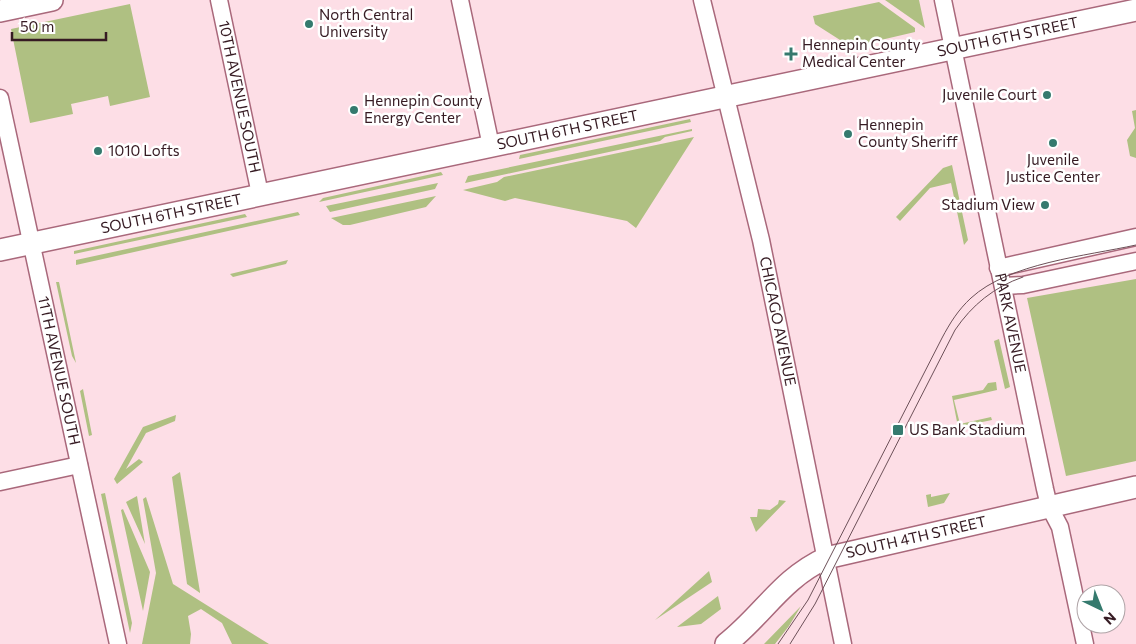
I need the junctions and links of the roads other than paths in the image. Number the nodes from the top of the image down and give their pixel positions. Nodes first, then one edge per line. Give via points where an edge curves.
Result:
1 (52, 0) edge
2 (219, 0) edge
3 (460, 0) edge
4 (702, 0) edge
5 (943, 0) edge
6 (1136, 10) edge
7 (0, 11) edge
8 (953, 48) junction
9 (724, 97) junction
10 (0, 98) edge
11 (491, 146) junction
12 (260, 194) junction
13 (1136, 237) edge
14 (33, 243) junction
15 (0, 250) edge
16 (1136, 261) edge
17 (998, 268) junction
18 (1003, 286) junction
19 (79, 465) junction
20 (0, 482) edge
21 (1136, 487) edge
22 (1049, 506) junction
23 (826, 558) junction
24 (118, 644) edge
25 (726, 644) edge
26 (844, 644) edge
27 (1085, 644) edge

1 - 7 main road
2 - 12 street, 10TH AVENUE SOUTH
3 - 11 street
4 - 9 street, CHICAGO AVENUE
5 - 8 street, PARK AVENUE
6 - 8 main road, SOUTH 6TH STREET
8 - 9 main road, SOUTH 6TH STREET
8 - 17 street, PARK AVENUE
9 - 11 main road, SOUTH 6TH STREET
9 - 23 street, CHICAGO AVENUE via 761,240
10 - 14 street, 11TH AVENUE SOUTH
11 - 12 main road, SOUTH 6TH STREET
12 - 14 main road, SOUTH 6TH STREET
13 - 17 street
14 - 15 main road, SOUTH 6TH STREET
14 - 19 street, 11TH AVENUE SOUTH
16 - 18 street via 1023,285
17 - 18 street, PARK AVENUE
18 - 22 street, PARK AVENUE
19 - 20 street
19 - 24 street, 11TH AVENUE SOUTH
21 - 22 main road, SOUTH 4TH STREET
22 - 23 main road, SOUTH 4TH STREET
22 - 27 street, PARK AVENUE via 1060,527
23 - 25 main road, SOUTH 4TH STREET via 796,575
23 - 26 street, CHICAGO AVENUE

